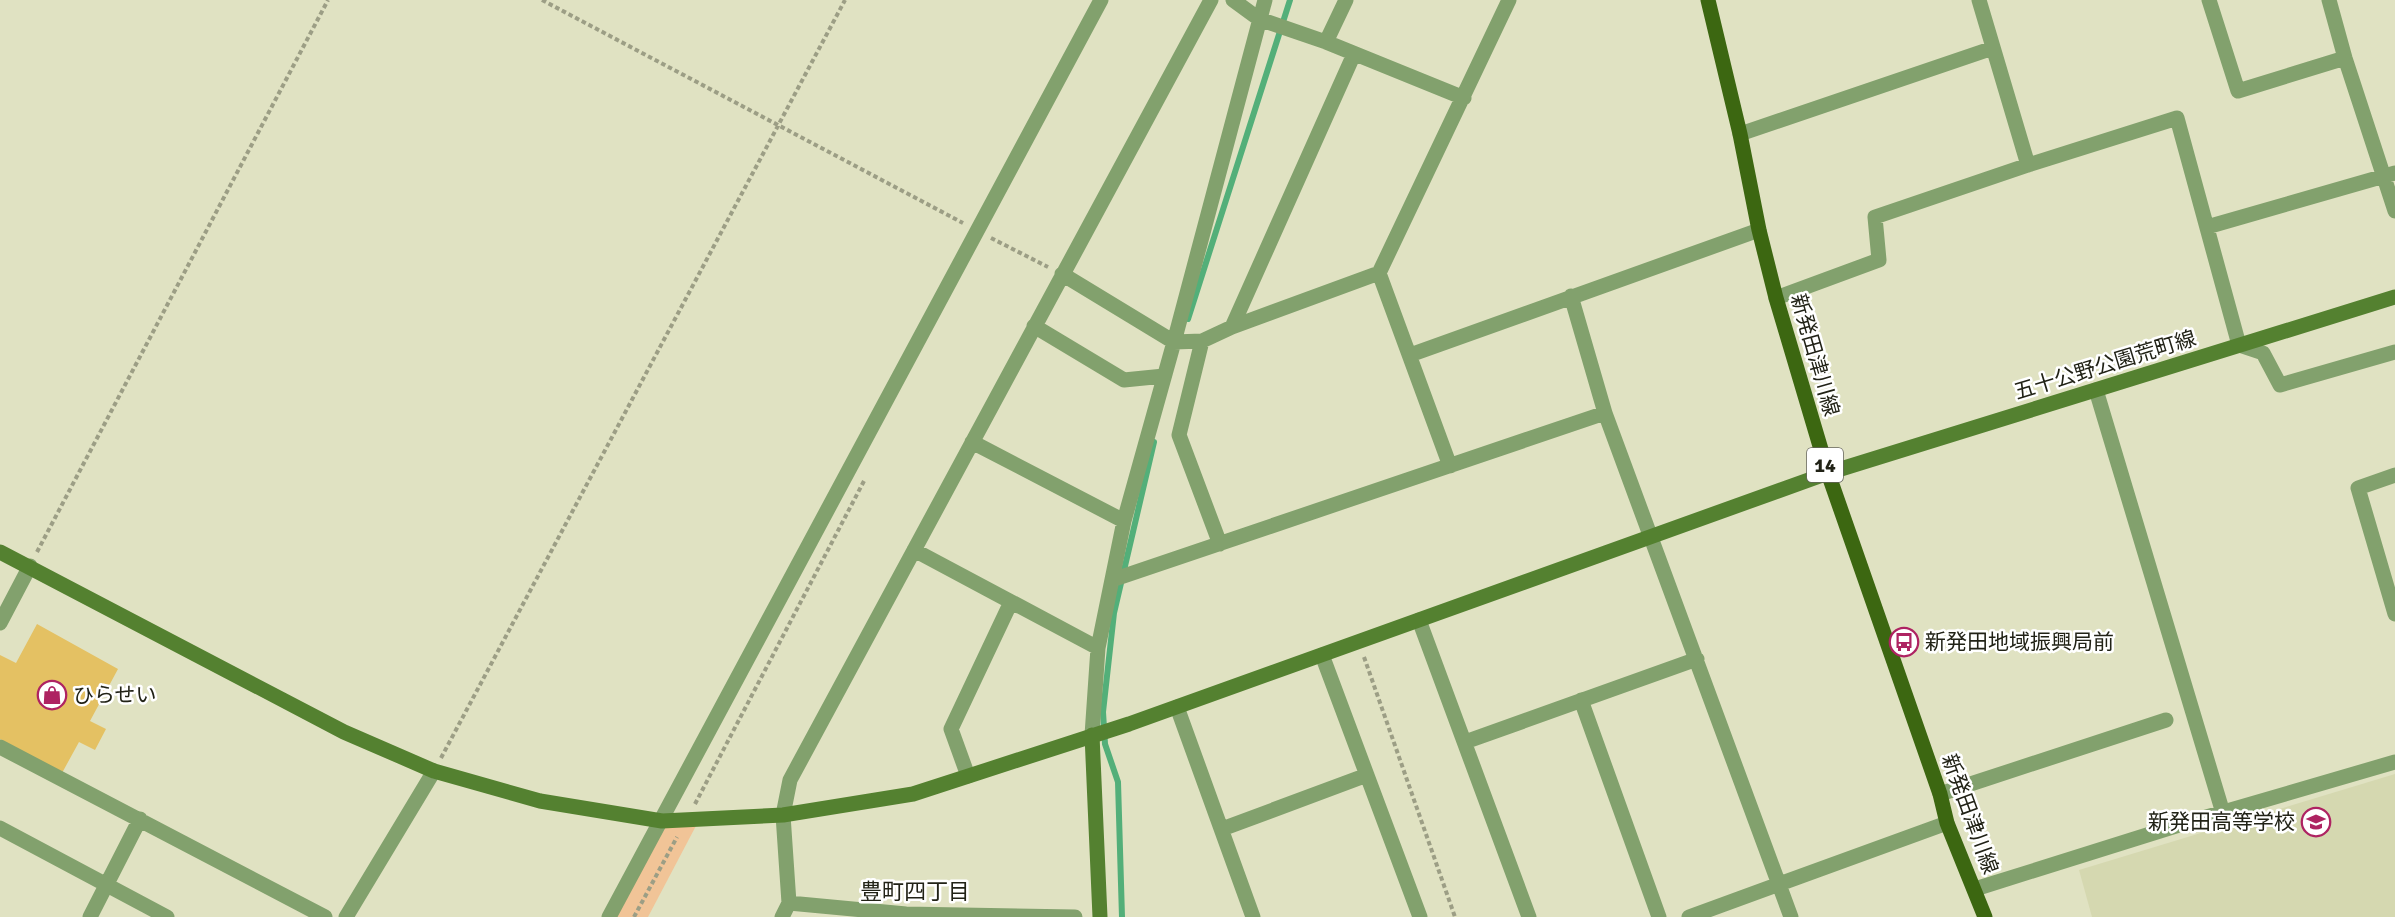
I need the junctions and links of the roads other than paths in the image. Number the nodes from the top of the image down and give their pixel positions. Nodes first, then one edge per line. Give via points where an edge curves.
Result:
1 (1101, 0) edge
2 (1211, 0) edge
3 (1233, 0) edge
4 (1265, 0) edge
5 (1346, 0) edge
6 (1509, 0) edge
7 (1708, 0) edge
8 (1979, 0) edge
9 (2209, 0) edge
10 (2329, 0) edge
11 (1259, 19) junction
12 (1326, 42) junction
13 (1993, 48) junction
14 (1354, 54) junction
15 (2345, 58) junction
16 (1464, 98) junction
17 (1740, 134) junction
18 (2028, 165) junction
19 (2389, 174) edge
20 (2395, 211) edge
21 (2207, 227) junction
22 (1758, 230) junction
23 (1379, 273) junction
24 (1062, 274) junction
25 (1571, 296) junction
26 (2395, 297) edge
27 (1776, 298) junction
28 (1034, 326) junction
29 (1232, 327) junction
30 (1203, 340) junction
31 (1174, 342) junction
32 (2240, 345) junction
33 (2395, 352) edge
34 (1410, 355) junction
35 (1164, 376) junction
36 (2096, 390) junction
37 (1605, 413) junction
38 (972, 442) junction
39 (1450, 466) junction
40 (1828, 473) junction
41 (2395, 476) edge
42 (1124, 521) junction
43 (1652, 536) junction
44 (1220, 544) junction
45 (914, 550) junction
46 (0, 552) edge
47 (30, 566) junction
48 (1112, 580) junction
49 (1011, 602) junction
50 (2395, 614) edge
51 (1419, 620) junction
52 (0, 623) edge
53 (1098, 648) junction
54 (1322, 655) junction
55 (1696, 659) junction
56 (1581, 700) junction
57 (1177, 707) junction
58 (2166, 720) dead end
59 (1092, 735) junction
60 (1465, 742) junction
61 (0, 747) edge
62 (2395, 762) edge
63 (434, 771) junction
64 (1367, 775) junction
65 (968, 776) junction
66 (1940, 794) junction
67 (2223, 813) junction
68 (783, 815) junction
69 (140, 819) junction
70 (662, 821) junction
71 (1947, 823) junction
72 (0, 828) edge
73 (1221, 830) junction
74 (1780, 884) junction
75 (107, 885) junction
76 (1975, 889) junction
77 (786, 910) edge
78 (905, 915) edge
79 (1030, 916) edge
80 (90, 917) edge
81 (167, 917) edge
82 (325, 917) edge
83 (346, 917) edge
84 (609, 917) edge
85 (1075, 917) edge
86 (1100, 917) edge
87 (1253, 917) edge
88 (1420, 917) edge
89 (1529, 917) edge
90 (1659, 917) edge
91 (1689, 917) edge
92 (1791, 917) edge
93 (1986, 917) edge

1 - 70 street
2 - 24 street
3 - 11 street
4 - 11 street
5 - 12 street
6 - 16 street
7 - 17 main road, 新発田津川線 / 14
8 - 13 street
9 - 15 street via 2238,91
10 - 15 street
11 - 12 street
11 - 31 street
12 - 14 street
13 - 17 street
13 - 18 street
14 - 16 street
14 - 29 street
15 - 19 street
16 - 23 street
17 - 22 main road, 新発田津川線 / 14
18 - 21 street via 2177,118
18 - 27 street via 1875,217 1879,260
19 - 20 street
19 - 21 street
21 - 32 street
22 - 25 street
22 - 27 main road, 新発田津川線 / 14
23 - 29 street
23 - 34 street
24 - 28 street
24 - 31 street
25 - 34 street
25 - 37 street
26 - 32 street, 五十公野公園荒町線
27 - 40 main road, 新発田津川線 / 14
28 - 35 street via 1124,380
28 - 38 street
29 - 30 street
30 - 31 street
30 - 44 street via 1179,435
31 - 35 street
32 - 33 street via 2263,353 2280,385
32 - 36 street, 五十公野公園荒町線
34 - 39 street
35 - 42 street
36 - 40 street, 五十公野公園荒町線
36 - 67 street
37 - 39 street
37 - 43 street
38 - 42 street
38 - 45 street
39 - 44 street
40 - 43 street, 五十公野公園荒町線
40 - 66 main road, 新発田津川線 / 14
41 - 50 street via 2358,488
42 - 48 street
43 - 51 street, 五十公野公園荒町線
43 - 55 street
44 - 48 street
45 - 49 street
45 - 68 street via 790,780
46 - 47 street, 五十公野公園荒町線
47 - 52 street
47 - 63 street, 五十公野公園荒町線 via 344,732
48 - 53 street
49 - 53 street
49 - 65 street via 951,729
51 - 54 street, 五十公野公園荒町線
51 - 60 street
53 - 59 street
54 - 57 street, 五十公野公園荒町線
54 - 64 street
55 - 56 street
55 - 74 street
56 - 60 street
56 - 90 street
57 - 59 street, 五十公野公園荒町線
57 - 73 street
58 - 66 street
59 - 65 street, 五十公野公園荒町線
59 - 86 street
60 - 89 street
61 - 69 street
62 - 67 street
63 - 70 street, 五十公野公園荒町線 via 540,801
63 - 83 street
64 - 73 street
64 - 88 street
65 - 68 street, 五十公野公園荒町線 via 913,794
66 - 71 main road, 新発田津川線 / 14
67 - 76 street
68 - 70 street, 五十公野公園荒町線
68 - 77 street
69 - 75 street
69 - 82 street
70 - 84 street
71 - 74 street
71 - 76 main road, 新発田津川線 / 14
72 - 75 street
73 - 87 street
74 - 91 street
74 - 92 street
75 - 80 street
75 - 81 street
76 - 93 main road, 新発田津川線 / 14
77 - 78 street
78 - 79 street
79 - 85 street

